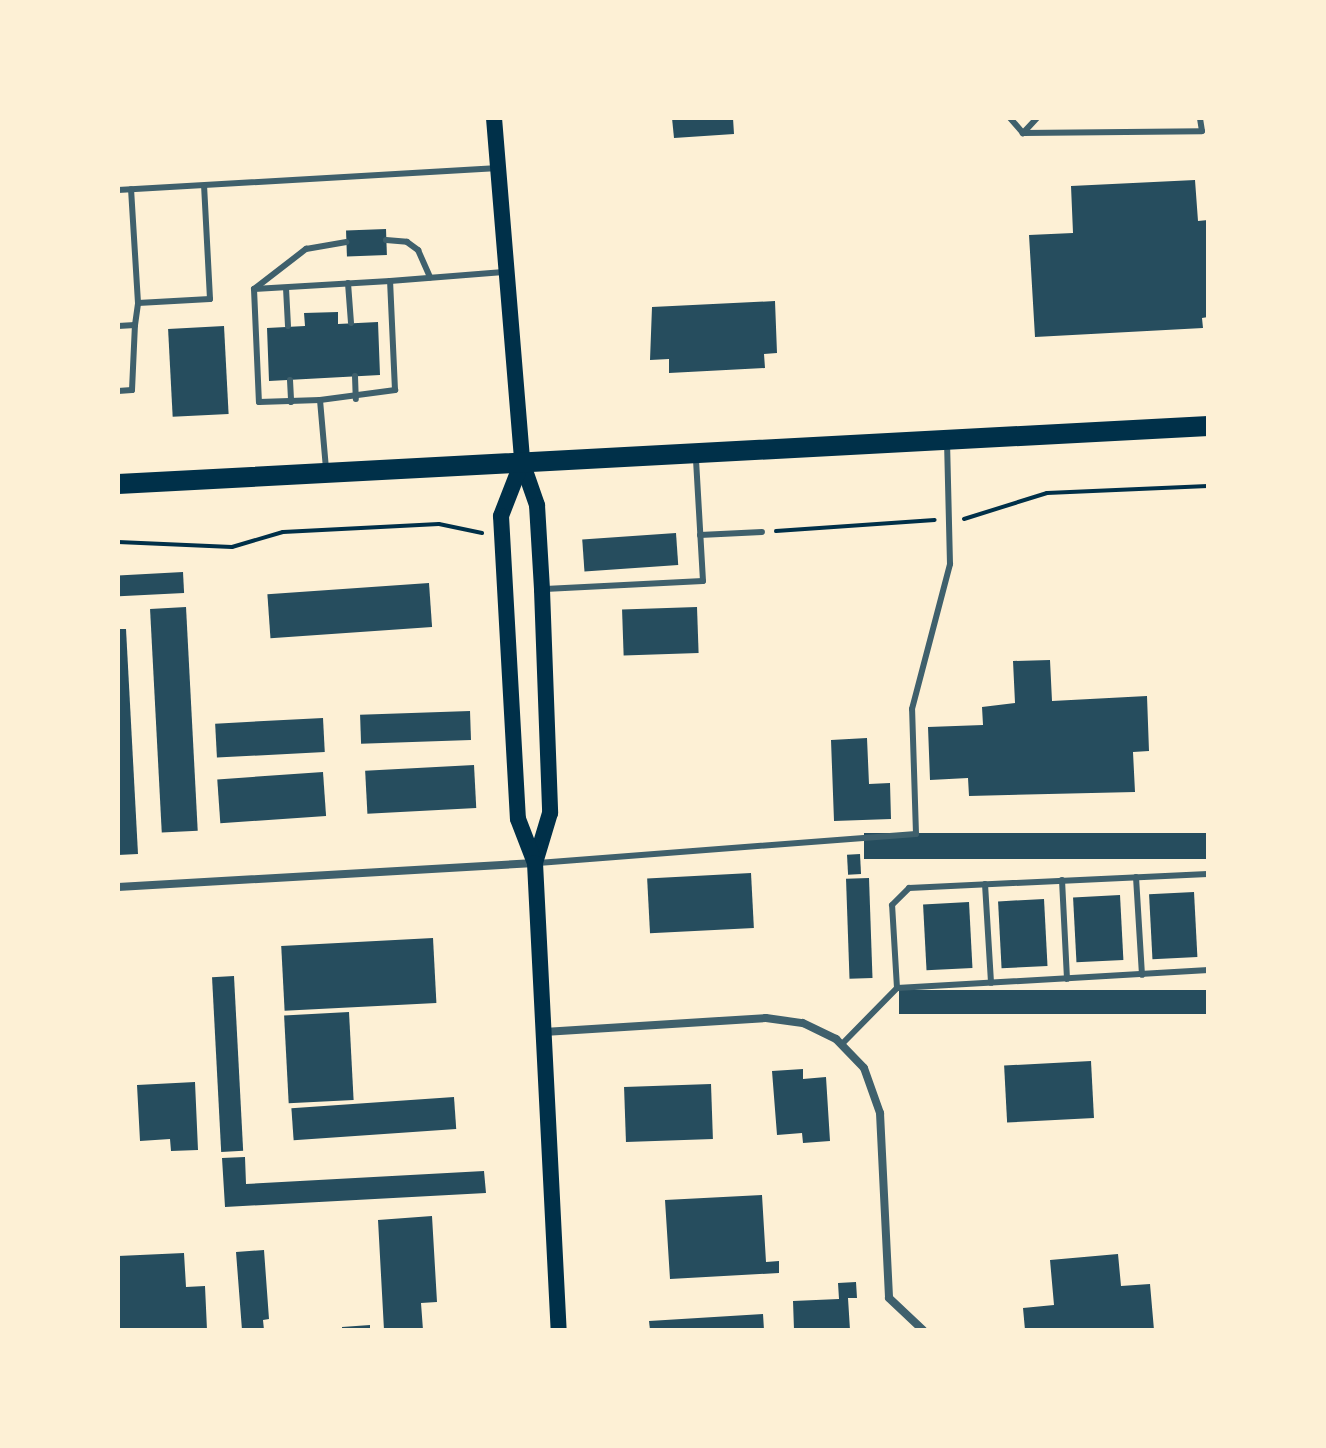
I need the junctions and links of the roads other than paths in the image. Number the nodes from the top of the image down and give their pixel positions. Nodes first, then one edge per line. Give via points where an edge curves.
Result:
1 (494, 118) edge
2 (1010, 118) edge
3 (1037, 118) edge
4 (1200, 118) edge
5 (1023, 133) junction
6 (498, 168) junction
7 (204, 186) junction
8 (131, 189) junction
9 (118, 190) edge
10 (386, 240) dead end
11 (346, 242) dead end
12 (508, 272) junction
13 (430, 277) junction
14 (390, 281) junction
15 (348, 283) junction
16 (286, 288) junction
17 (254, 289) junction
18 (138, 303) junction
19 (351, 323) dead end
20 (135, 325) junction
21 (118, 326) edge
22 (288, 326) dead end
23 (355, 376) dead end
24 (290, 380) dead end
25 (118, 391) edge
26 (356, 399) junction
27 (320, 400) junction
28 (291, 402) junction
29 (1208, 426) edge
30 (947, 439) junction
31 (696, 452) junction
32 (522, 462) junction
33 (326, 473) junction
34 (118, 484) edge
35 (762, 532) road end
36 (700, 535) junction
37 (542, 590) junction
38 (535, 863) junction
39 (1208, 874) edge
40 (1136, 877) junction
41 (1062, 880) junction
42 (985, 884) junction
43 (118, 887) edge
44 (1208, 970) edge
45 (1142, 975) junction
46 (1067, 979) junction
47 (991, 983) junction
48 (897, 988) junction
49 (543, 1032) junction
50 (842, 1044) junction
51 (559, 1330) edge
52 (923, 1330) edge

1 - 6 main road
2 - 5 lane
3 - 5 lane
4 - 5 lane via 1202,131
6 - 7 lane
6 - 12 main road
7 - 8 lane
7 - 18 lane via 210,299
8 - 9 lane
8 - 18 lane
10 - 13 lane via 407,242 418,250
11 - 17 lane via 306,249
12 - 13 lane
12 - 32 main road
13 - 14 lane
14 - 15 lane
14 - 26 lane via 395,390
15 - 16 lane
15 - 19 lane
16 - 17 lane
16 - 22 lane
17 - 28 lane via 259,402
18 - 20 lane
20 - 21 lane
20 - 25 lane via 132,390
23 - 26 lane
24 - 28 lane
26 - 27 lane
27 - 28 lane
27 - 33 lane
29 - 30 main road
30 - 31 main road
30 - 38 lane via 953,519 950,564 912,709 916,834
31 - 32 main road
31 - 36 lane
32 - 33 main road
32 - 37 main road via 537,505
32 - 38 main road via 501,516 518,819
33 - 34 main road
35 - 36 lane
36 - 37 lane via 703,581
37 - 38 main road via 550,813
38 - 43 street
38 - 49 main road
39 - 40 lane
40 - 41 lane
40 - 45 lane
41 - 42 lane
41 - 46 lane
42 - 47 lane
42 - 48 lane via 909,888 892,905
44 - 45 lane
45 - 46 lane
46 - 47 lane
47 - 48 lane
48 - 50 lane
49 - 50 street via 775,1018 803,1023
49 - 51 main road
50 - 52 street via 864,1068 880,1113 889,1298

